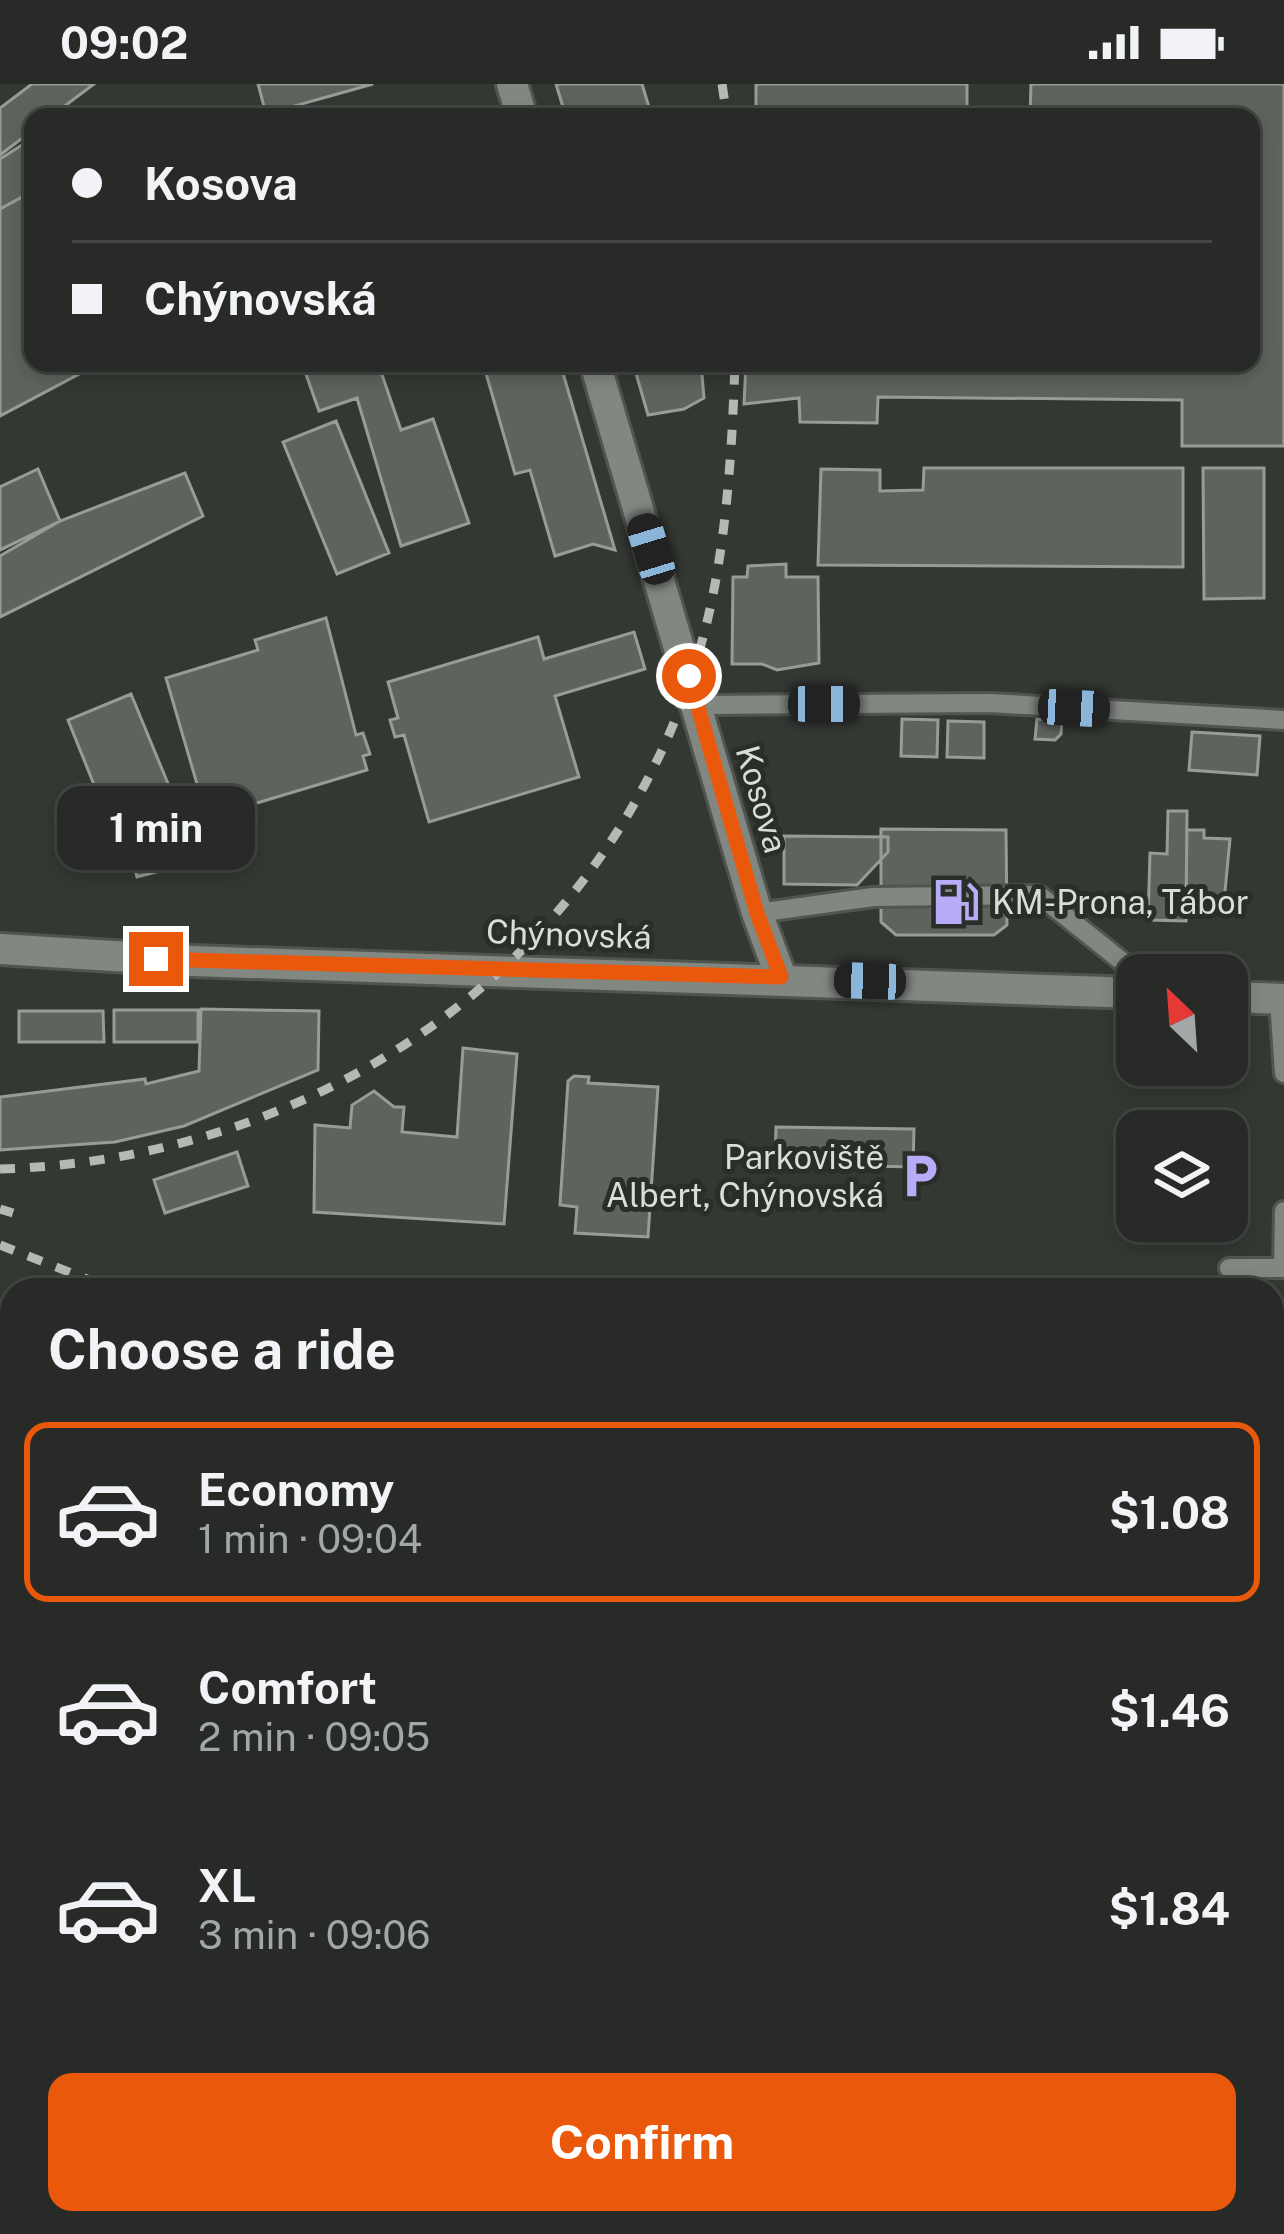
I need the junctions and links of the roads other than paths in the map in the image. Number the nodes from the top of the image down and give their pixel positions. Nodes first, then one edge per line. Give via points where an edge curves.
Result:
1 (598, 372) edge
2 (699, 705) junction
3 (1284, 720) edge
4 (757, 913) junction
5 (0, 949) edge
6 (1116, 956) edge
7 (781, 977) junction
8 (1116, 992) edge
9 (1248, 998) edge
10 (1281, 999) edge
11 (1284, 1072) edge
12 (1284, 1211) edge
13 (1229, 1268) dead end
14 (1283, 1268) edge

1 - 2 main road, Kosova
2 - 3 lane via 990,703
2 - 4 main road, Kosova
4 - 6 lane via 873,897 1040,895
4 - 7 main road, Kosova
5 - 7 main road, Chýnovská
7 - 8 main road, Chýnovská
9 - 10 main road
10 - 11 lane
12 - 14 lane
13 - 14 lane

